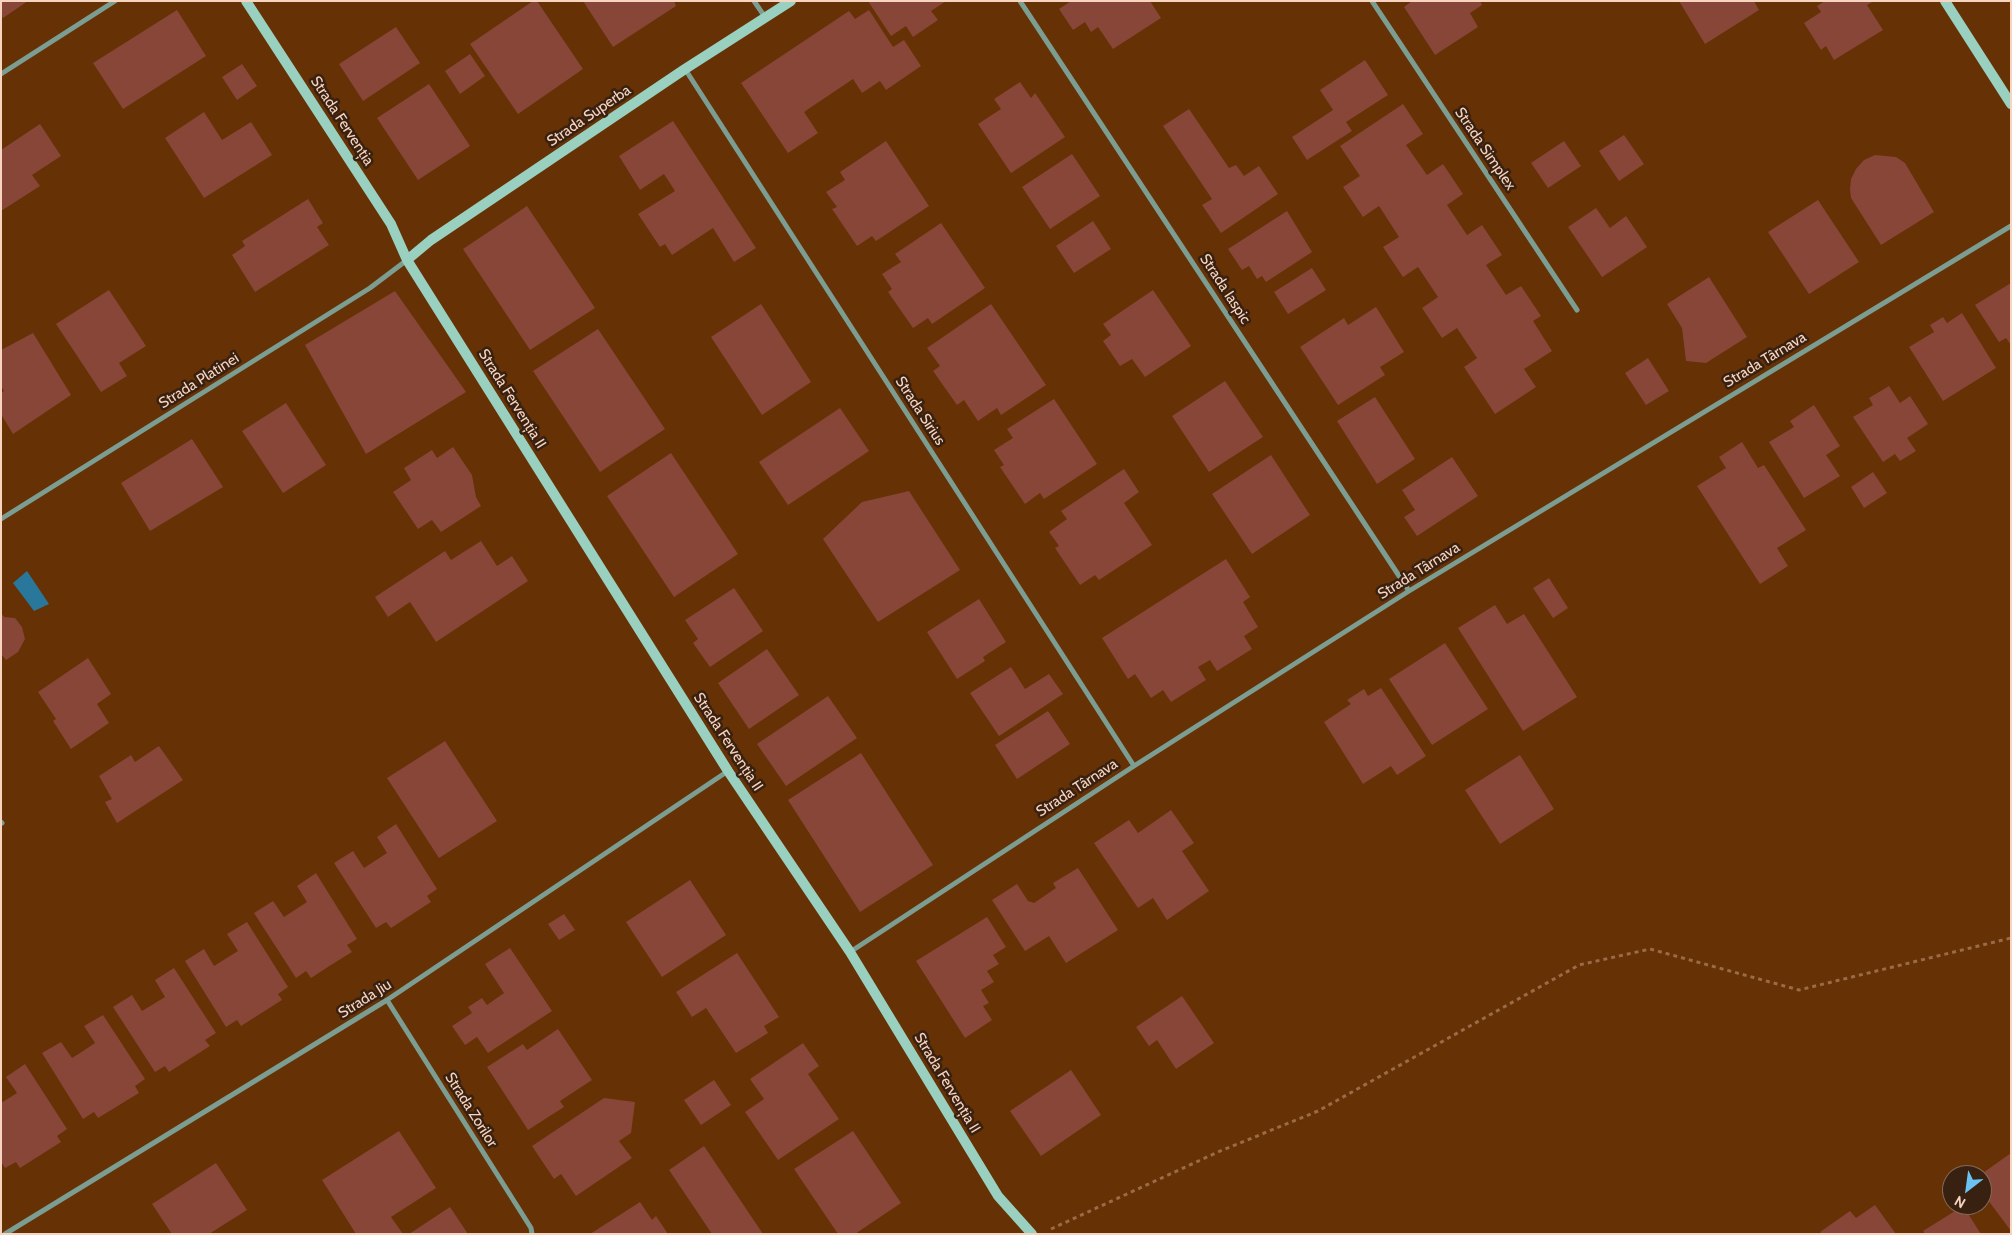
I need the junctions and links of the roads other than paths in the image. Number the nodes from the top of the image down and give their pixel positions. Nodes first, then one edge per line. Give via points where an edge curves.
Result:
1 (115, 1) edge
2 (246, 1) edge
3 (754, 1) edge
4 (791, 1) edge
5 (1020, 1) edge
6 (1372, 1) edge
7 (1944, 1) edge
8 (765, 18) junction
9 (685, 69) junction
10 (1, 74) edge
11 (2011, 104) edge
12 (2011, 226) edge
13 (407, 260) junction
14 (1577, 310) dead end
15 (1, 519) edge
16 (1409, 591) junction
17 (1134, 766) junction
18 (728, 771) junction
19 (850, 952) junction
20 (387, 1000) junction
21 (6, 1234) edge
22 (532, 1234) edge
23 (1032, 1234) edge

1 - 10 street
2 - 13 street, Strada Fervenția via 391,224
3 - 8 street
4 - 8 street, Strada Superba
5 - 16 street, Strada Iaspic
6 - 14 street, Strada Simplex
7 - 11 street
8 - 9 street, Strada Superba
9 - 13 street, Strada Superba via 431,240
9 - 17 street, Strada Sirius
12 - 16 street, Strada Târnava
13 - 15 street, Strada Platinei via 370,288
13 - 18 street, Strada Fervenția II
16 - 17 street, Strada Târnava
17 - 19 street, Strada Târnava
18 - 19 street, Strada Fervenția II
18 - 20 street, Strada Jiu
19 - 23 street, Strada Fervenția II via 998,1196
20 - 21 street, Strada Jiu
20 - 22 street, Strada Zorilor

